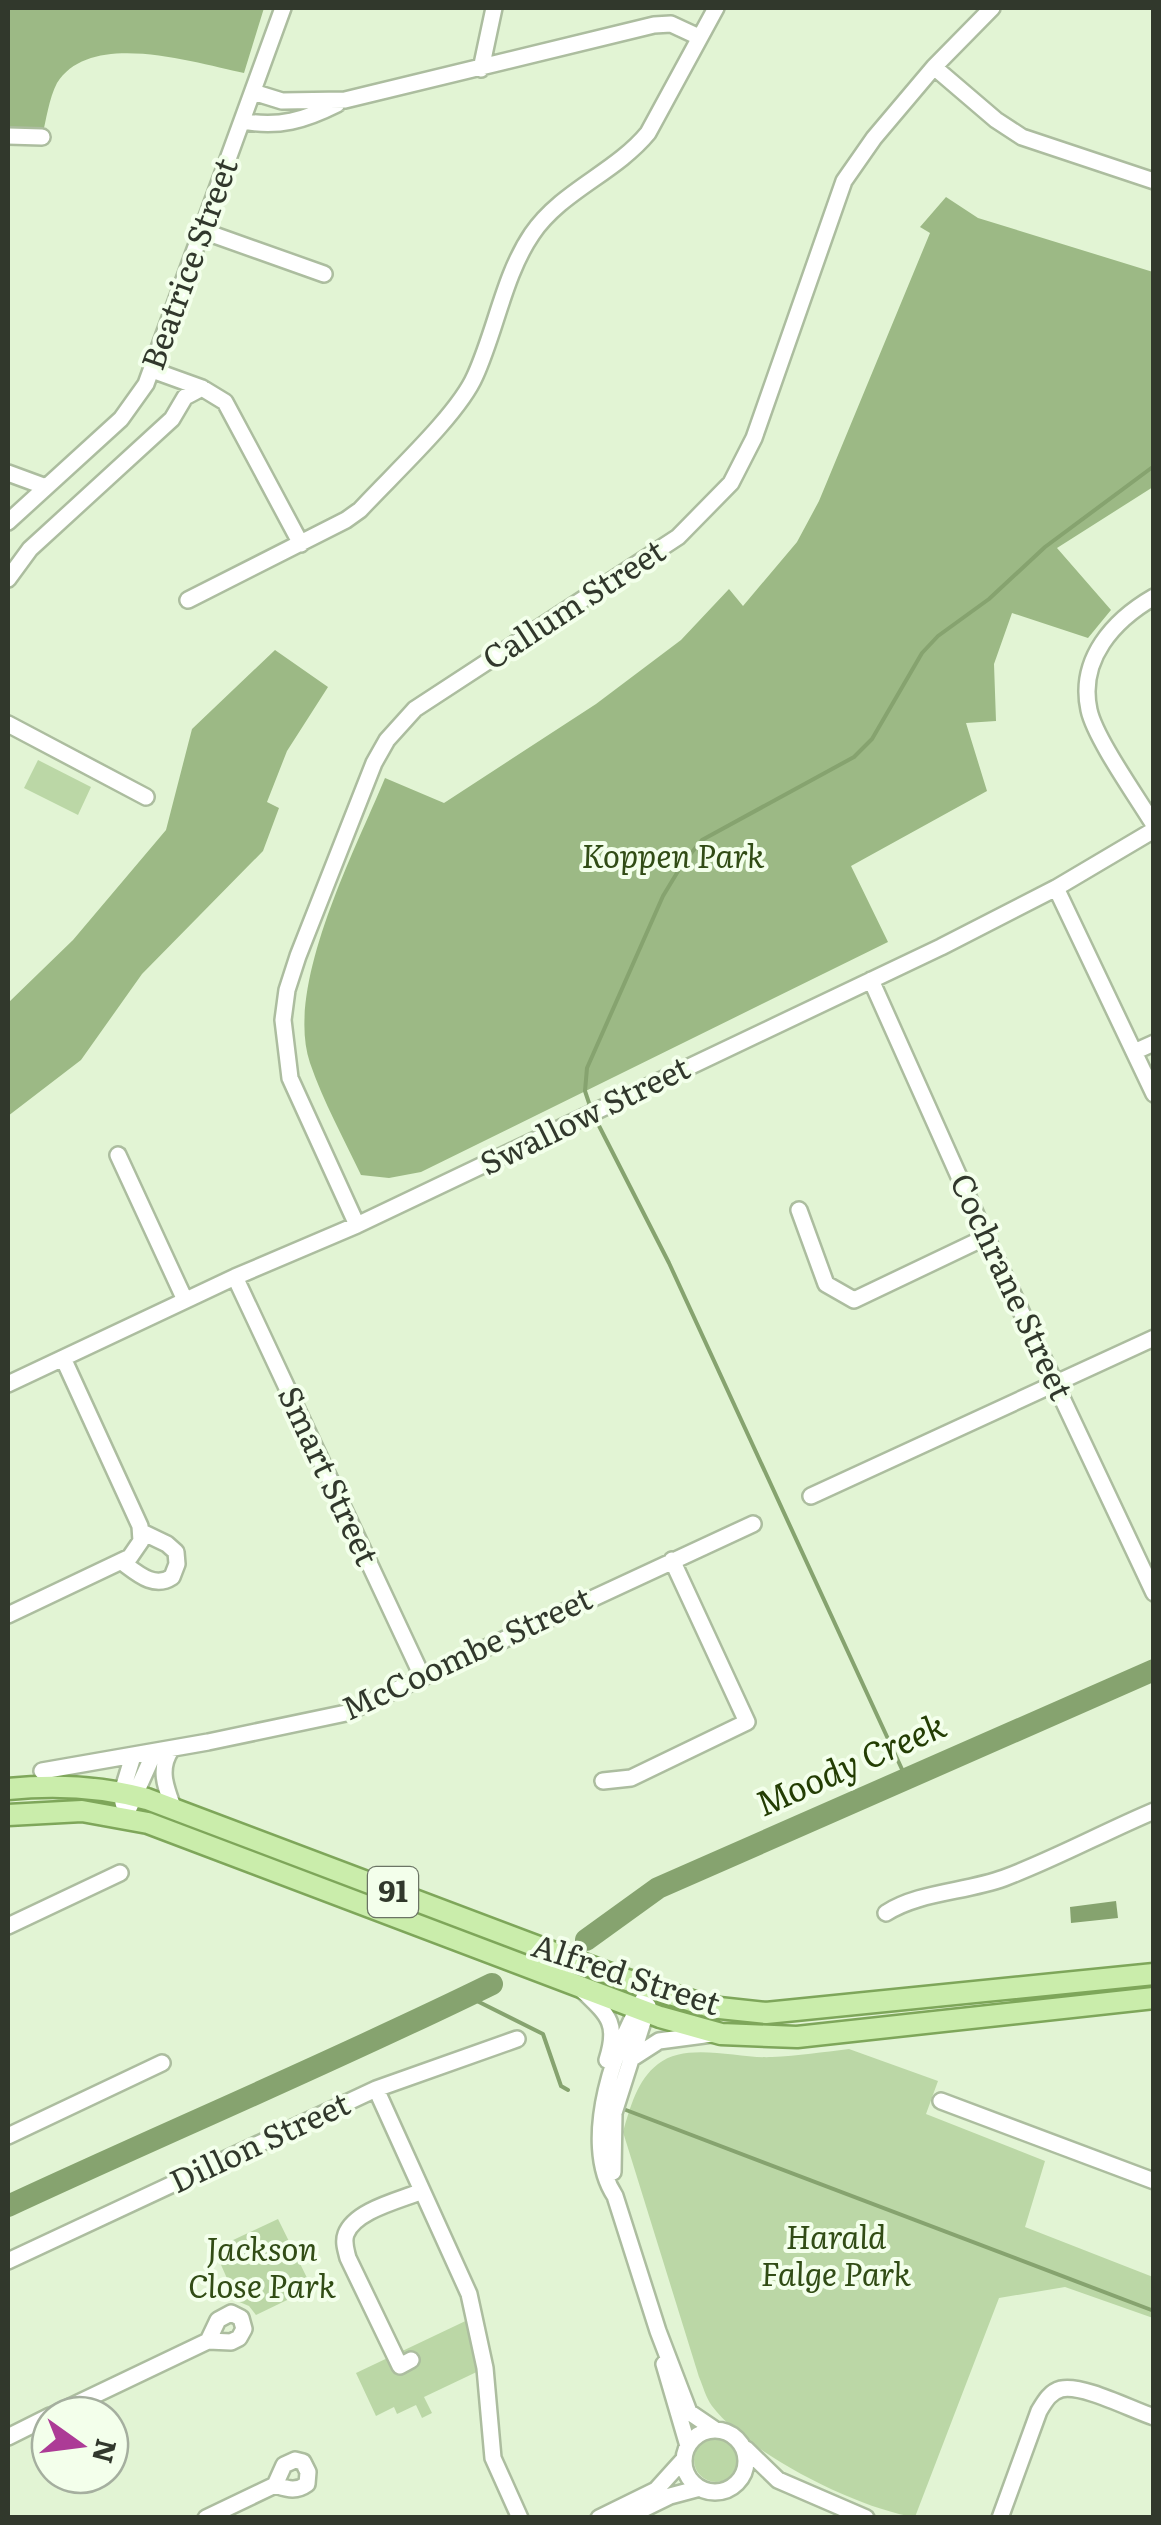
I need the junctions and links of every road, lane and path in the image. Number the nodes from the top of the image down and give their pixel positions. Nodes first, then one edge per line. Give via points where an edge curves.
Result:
1 (283, 8) edge
2 (494, 8) edge
3 (716, 8) edge
4 (992, 8) edge
5 (699, 36) junction
6 (934, 67) junction
7 (481, 69) junction
8 (253, 92) junction
9 (346, 100) junction
10 (242, 121) junction
11 (8, 136) edge
12 (42, 137) dead end
13 (1154, 182) edge
14 (202, 232) junction
15 (324, 274) dead end
16 (152, 370) junction
17 (202, 388) junction
18 (8, 474) edge
19 (46, 487) junction
20 (8, 522) edge
21 (301, 544) junction
22 (8, 579) edge
23 (1154, 597) edge
24 (188, 600) dead end
25 (8, 724) edge
26 (146, 796) dead end
27 (1154, 827) edge
28 (1056, 888) junction
29 (871, 980) junction
30 (1154, 1043) edge
31 (1134, 1052) junction
32 (1154, 1094) edge
33 (118, 1155) dead end
34 (799, 1210) dead end
35 (358, 1225) junction
36 (986, 1237) junction
37 (235, 1277) junction
38 (185, 1300) junction
39 (1154, 1338) edge
40 (63, 1358) junction
41 (8, 1364) edge
42 (1055, 1382) junction
43 (11, 1383) edge
44 (811, 1496) dead end
45 (752, 1524) dead end
46 (142, 1532) junction
47 (1154, 1546) edge
48 (1136, 1553) junction
49 (672, 1560) junction
50 (122, 1562) junction
51 (1154, 1594) edge
52 (8, 1615) edge
53 (422, 1676) junction
54 (162, 1751) junction
55 (134, 1756) junction
56 (42, 1771) dead end
57 (603, 1782) dead end
58 (8, 1788) edge
59 (129, 1794) junction
60 (173, 1807) junction
61 (1154, 1811) edge
62 (8, 1814) edge
63 (125, 1817) junction
64 (120, 1873) dead end
65 (886, 1913) dead end
66 (8, 1926) edge
67 (1154, 1974) edge
68 (574, 1983) junction
69 (650, 1989) junction
70 (1154, 1998) edge
71 (642, 2010) junction
72 (721, 2034) junction
73 (518, 2039) dead end
74 (630, 2059) junction
75 (162, 2064) dead end
76 (376, 2089) junction
77 (941, 2101) dead end
78 (8, 2136) edge
79 (602, 2156) junction
80 (1154, 2181) edge
81 (422, 2191) junction
82 (614, 2196) junction
83 (8, 2260) edge
84 (658, 2331) junction
85 (208, 2341) dead end
86 (400, 2366) dead end
87 (95, 2395) edge
88 (1154, 2418) edge
89 (714, 2429) junction
90 (743, 2446) junction
91 (686, 2452) junction
92 (778, 2480) junction
93 (739, 2481) junction
94 (276, 2485) dead end
95 (700, 2488) junction
96 (629, 2513) edge
97 (206, 2518) edge
98 (520, 2518) edge
99 (599, 2518) edge
100 (866, 2518) edge
101 (1000, 2518) edge

1 - 8 street, Beatrice Street
2 - 7 street
3 - 5 street
4 - 6 street, Callum Street
5 - 7 street via 654,25
5 - 21 street via 648,134 534,230 466,393 360,510
6 - 13 street via 1022,137
6 - 35 street, Callum Street via 844,182 754,438 730,483 678,538 415,709 374,763 298,956 283,1020 290,1078
7 - 9 street
8 - 9 street via 282,101
8 - 10 street, Beatrice Street
9 - 10 street via 278,126
10 - 14 street, Beatrice Street
11 - 12 street
14 - 15 street
14 - 16 street, Beatrice Street
16 - 17 street
16 - 19 street, Beatrice Street via 121,418
17 - 21 street via 233,415
17 - 22 street via 30,548
18 - 19 street
19 - 20 street, Beatrice Street
21 - 24 street
23 - 27 street via 1105,638 1088,695 1094,724
25 - 26 street
27 - 28 street, Swallow Street
28 - 29 street, Swallow Street
28 - 31 street
29 - 35 street, Swallow Street
29 - 36 street, Cochrane Street
30 - 31 street
31 - 32 street
33 - 38 street
34 - 36 street via 826,1284 854,1300
35 - 37 street, Swallow Street
36 - 42 street, Cochrane Street
37 - 38 street, Swallow Street
37 - 53 street, Smart Street
38 - 40 street, Swallow Street
39 - 42 street
40 - 43 street, Swallow Street
40 - 46 street
41 - 43 street
42 - 44 street
42 - 48 street, Cochrane Street
45 - 49 street, McCoombe Street
46 - 50 street via 137,1550
46 - 50 street via 176,1552 172,1577 153,1581
47 - 48 street
48 - 51 street, Cochrane Street
49 - 53 street, McCoombe Street
49 - 57 street via 747,1722 631,1778
50 - 52 street
53 - 54 street, McCoombe Street via 323,1720
54 - 55 street, McCoombe Street
54 - 59 street
54 - 60 street
55 - 56 street, McCoombe Street
55 - 59 street
58 - 59 main road, 91 via 70,1786
59 - 60 main road, Alfred Street / 91
59 - 63 street
60 - 69 main road, Alfred Street / 91
61 - 65 street via 1008,1877
62 - 63 main road, 91 via 50,1810
63 - 68 main road, Alfred Street / 91
64 - 66 street
67 - 69 main road, Alfred Street / 91 via 766,2013 710,2007
68 - 71 main road, Alfred Street / 91
68 - 79 street via 604,2012 613,2032 594,2110
69 - 71 street
70 - 72 main road, Alfred Street / 91 via 796,2038
71 - 72 main road, Alfred Street / 91
71 - 74 street
71 - 79 street via 604,2100
72 - 74 street via 658,2041
73 - 76 street, Dillon Street
74 - 82 street via 614,2113
75 - 78 street
76 - 81 street
76 - 83 street, Dillon Street
77 - 80 street
79 - 82 street
81 - 86 street via 360,2218 344,2242
81 - 98 street via 476,2316 493,2458
82 - 84 street
84 - 89 street via 689,2412
84 - 91 street
85 - 87 street
88 - 101 street via 1073,2389 1048,2397
89 - 90 street
89 - 91 street via 698,2434
90 - 92 street
90 - 93 street via 746,2464
91 - 95 street via 688,2476
91 - 96 street via 666,2483
92 - 93 street
92 - 100 street
93 - 95 street via 725,2491
94 - 97 street
95 - 96 street
96 - 99 street

